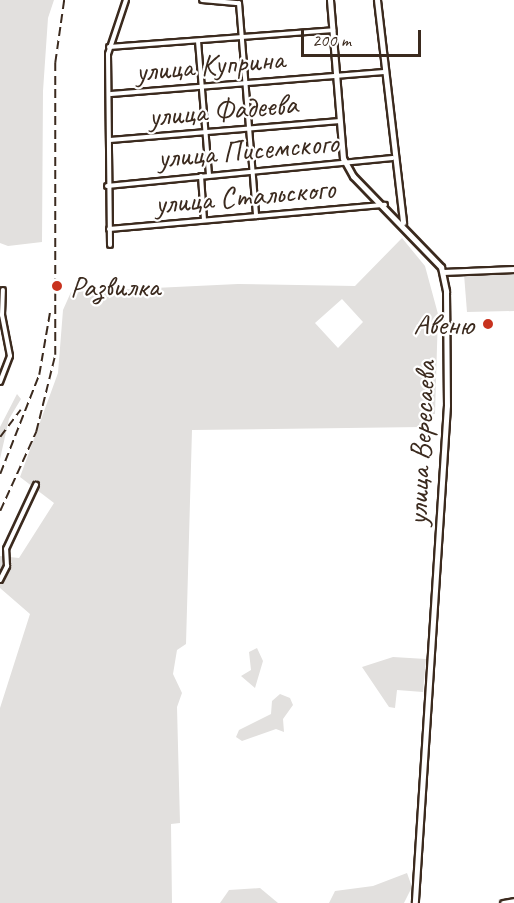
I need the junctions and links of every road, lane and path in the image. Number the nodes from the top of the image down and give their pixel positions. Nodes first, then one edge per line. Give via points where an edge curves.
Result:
1 (126, 0) edge
2 (202, 0) edge
3 (330, 0) edge
4 (377, 0) edge
5 (333, 30) junction
6 (241, 37) junction
7 (198, 41) junction
8 (109, 47) junction
9 (384, 72) junction
10 (337, 76) junction
11 (245, 84) junction
12 (201, 87) junction
13 (111, 94) junction
14 (340, 122) junction
15 (249, 129) junction
16 (204, 132) junction
17 (110, 140) junction
18 (393, 158) junction
19 (345, 162) junction
20 (252, 171) junction
21 (201, 176) junction
22 (209, 176) junction
23 (107, 186) junction
24 (398, 199) junction
25 (385, 205) junction
26 (256, 216) junction
27 (204, 219) junction
28 (405, 226) junction
29 (109, 229) junction
30 (110, 245) dead end
31 (514, 270) edge
32 (443, 272) junction
33 (3, 290) dead end
34 (0, 382) edge
35 (36, 485) dead end
36 (0, 580) edge
37 (514, 901) edge
38 (415, 903) edge
39 (503, 903) edge

1 - 8 street
2 - 6 street via 239,3
3 - 5 main road
4 - 9 main road
5 - 6 street
5 - 10 main road
6 - 7 street
6 - 11 street
7 - 8 street
7 - 12 street
8 - 13 street
9 - 10 street, улица Куприна
9 - 18 main road
10 - 11 street, улица Куприна
10 - 14 main road
11 - 12 street, улица Куприна
11 - 15 street
12 - 13 street, улица Куприна
12 - 16 street
13 - 17 street
14 - 15 street, улица Фадеева
14 - 19 main road
15 - 16 street, улица Фадеева
15 - 20 street
16 - 17 street, улица Фадеева
16 - 22 street
17 - 23 street
18 - 19 street, улица Писемского
18 - 24 main road
19 - 20 street, улица Писемского
19 - 25 main road via 353,176
20 - 22 street, улица Писемского
20 - 26 street
21 - 22 street, улица Писемского
21 - 23 street, улица Писемского
21 - 27 street
23 - 29 street
24 - 25 main road
24 - 28 main road
25 - 26 street, улица Стальского
25 - 28 main road
26 - 27 street, улица Стальского
27 - 29 street, улица Стальского
28 - 32 main road
29 - 30 street
31 - 32 street
32 - 38 main road, улица Вересаева via 447,405
33 - 34 street via 2,315 10,356
35 - 36 street via 6,549 7,566
37 - 39 main road

